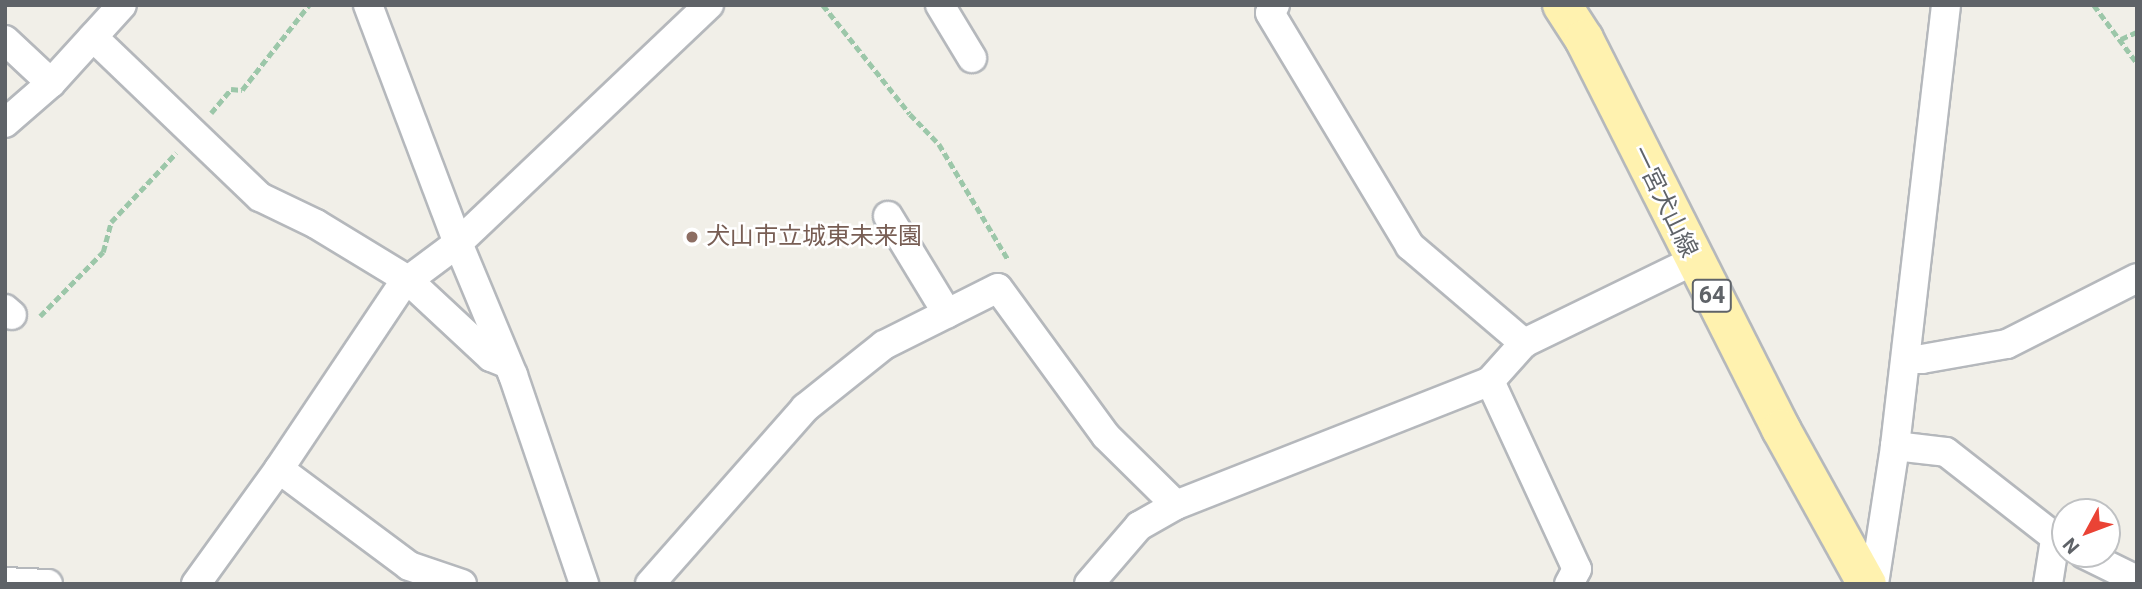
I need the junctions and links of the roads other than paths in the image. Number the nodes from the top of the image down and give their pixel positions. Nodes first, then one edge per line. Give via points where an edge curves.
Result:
1 (122, 5) edge
2 (368, 5) edge
3 (709, 5) edge
4 (940, 5) edge
5 (1275, 5) edge
6 (1562, 5) edge
7 (1946, 5) edge
8 (93, 37) junction
9 (5, 40) edge
10 (972, 58) dead end
11 (51, 83) junction
12 (5, 123) edge
13 (888, 216) dead end
14 (458, 243) junction
15 (1693, 261) junction
16 (2137, 278) edge
17 (408, 280) junction
18 (947, 313) junction
19 (1524, 343) junction
20 (1906, 359) junction
21 (508, 364) junction
22 (1490, 381) junction
23 (1895, 446) junction
24 (279, 469) junction
25 (1176, 505) junction
26 (2051, 535) edge
27 (2113, 568) edge
28 (2137, 580) edge
29 (5, 582) edge
30 (48, 584) edge
31 (196, 584) edge
32 (462, 584) edge
33 (584, 584) edge
34 (650, 584) edge
35 (1089, 584) edge
36 (1569, 584) edge
37 (1867, 584) edge
38 (1874, 584) edge

1 - 8 street
2 - 14 street
3 - 14 street
4 - 10 street
5 - 19 street via 1270,13 1410,246
6 - 15 main road, 一宮犬山線 / 64 via 1584,39
7 - 20 street
8 - 11 street
8 - 17 street via 260,197
9 - 11 street
11 - 12 street
13 - 18 street
14 - 17 street
14 - 21 street
15 - 19 street
15 - 37 main road, 一宮犬山線 / 64
16 - 20 street via 2007,344
17 - 21 street via 491,357
17 - 24 street
18 - 25 street via 998,288 1106,436
18 - 34 street via 884,345 805,408
19 - 22 street
20 - 23 street
21 - 33 street
22 - 25 street
22 - 36 street via 1577,569
23 - 26 street via 1946,452
23 - 38 street
24 - 31 street
24 - 32 street via 409,566
25 - 35 street via 1139,526
27 - 28 street
29 - 30 street

